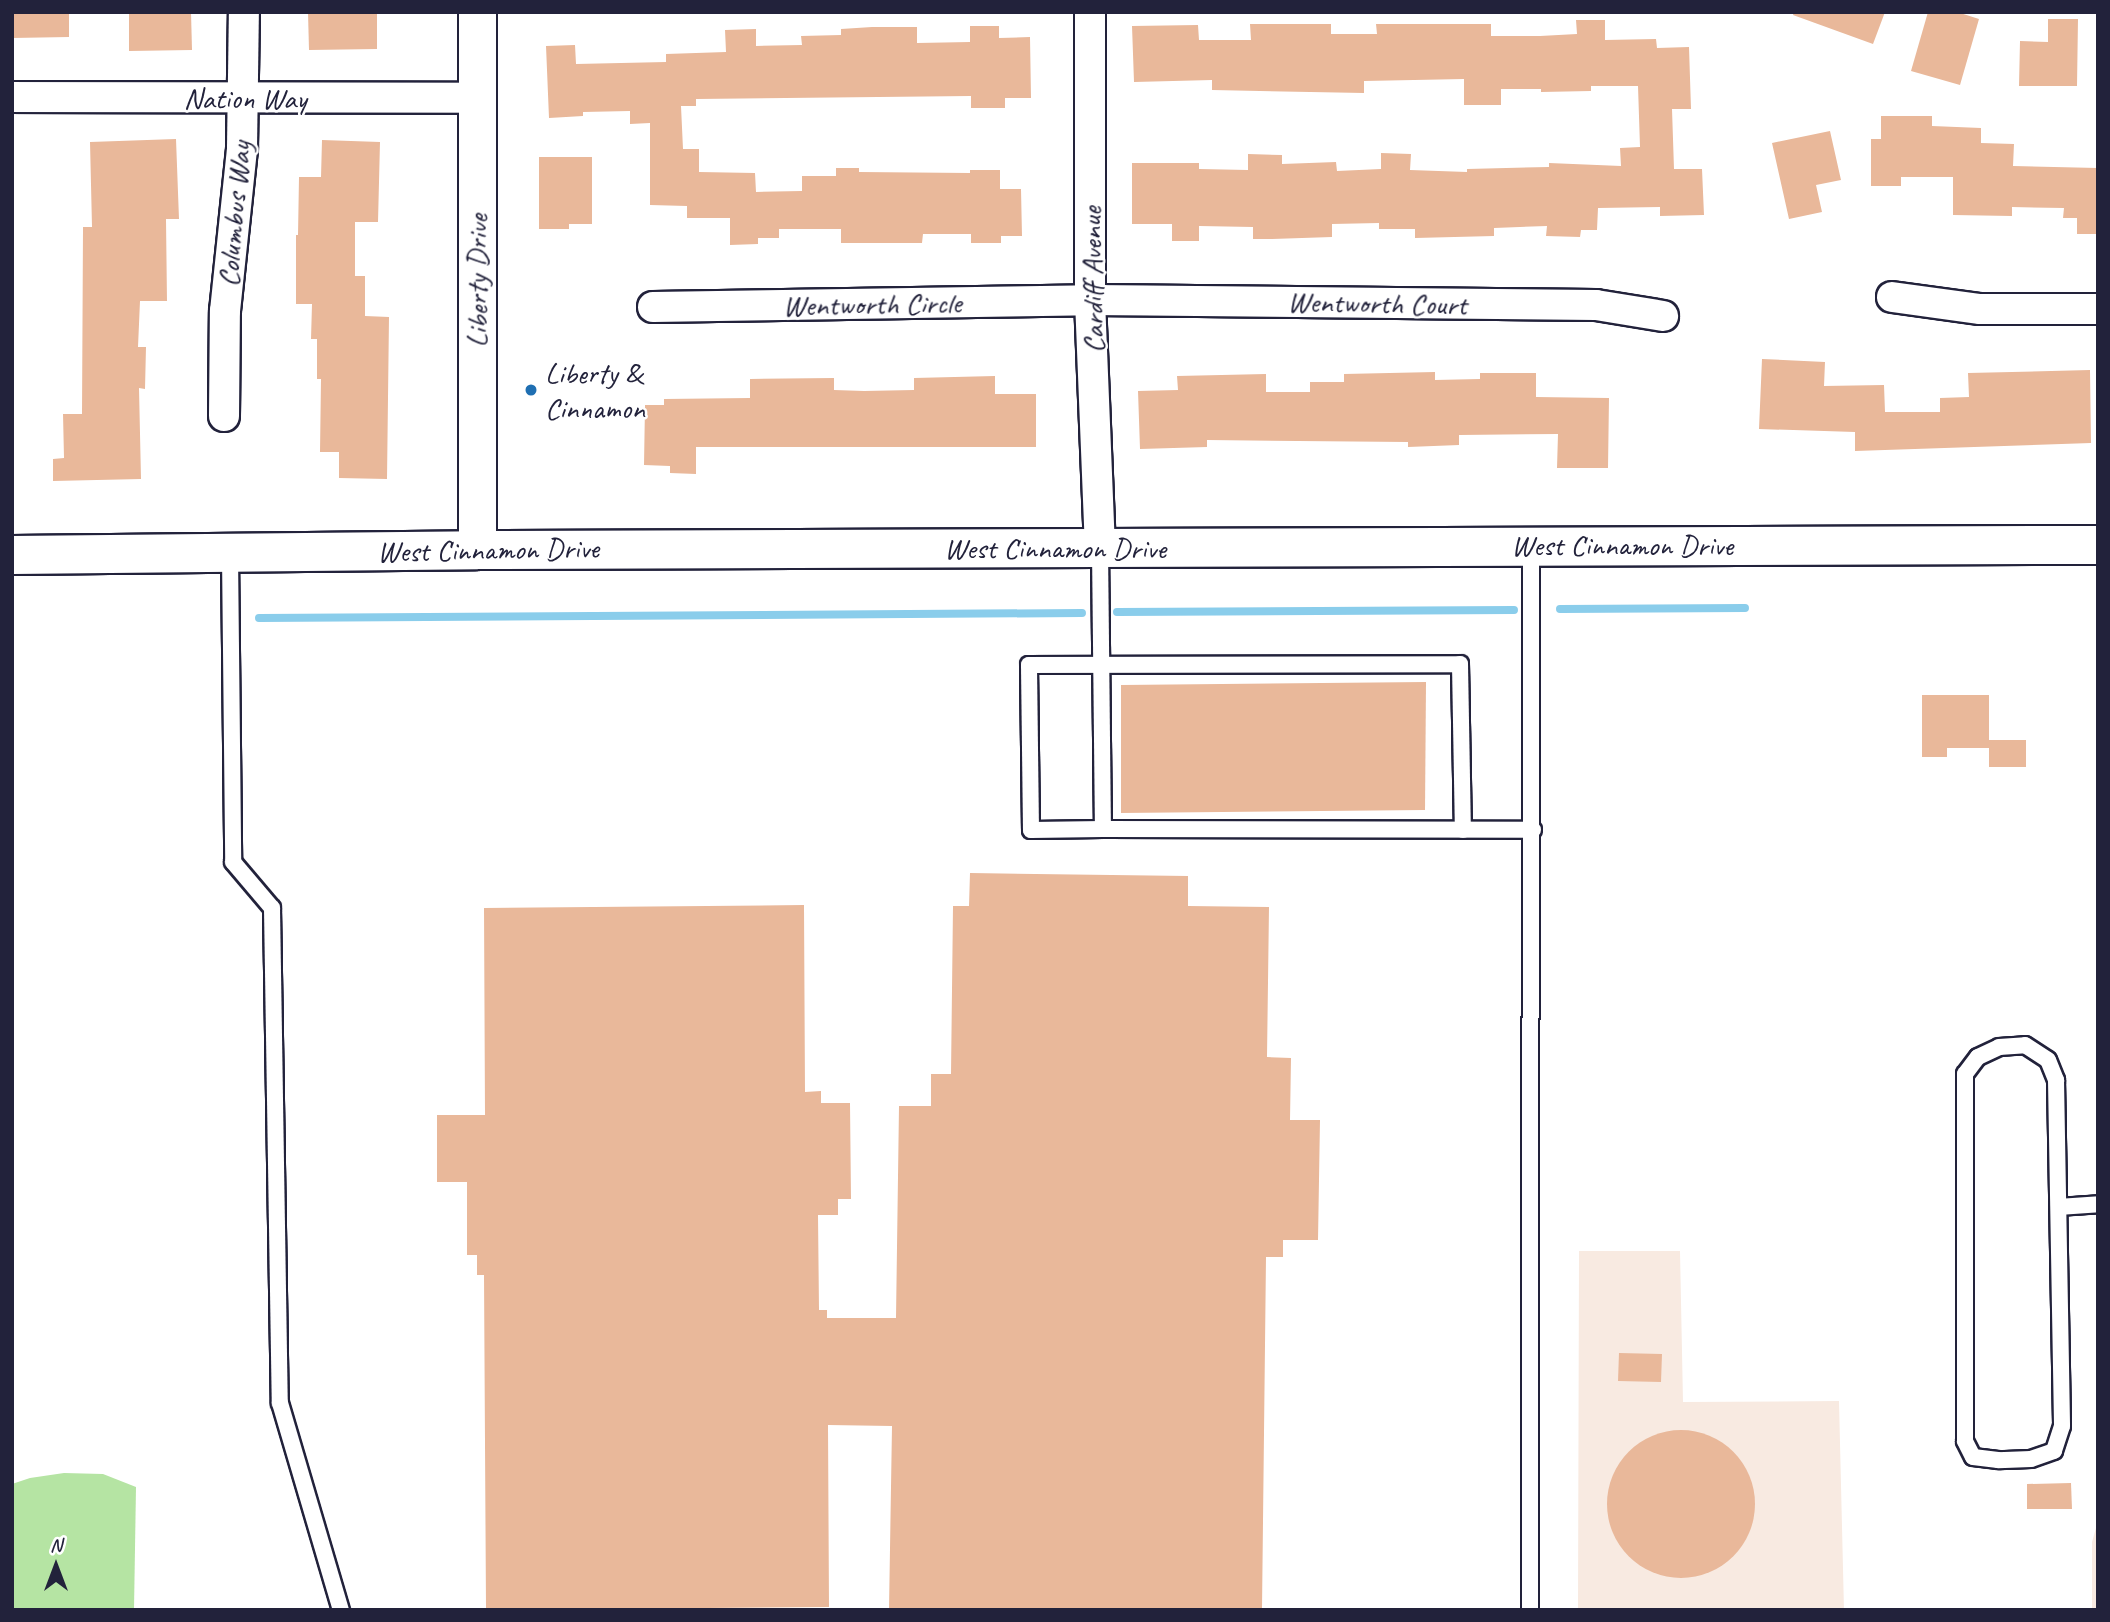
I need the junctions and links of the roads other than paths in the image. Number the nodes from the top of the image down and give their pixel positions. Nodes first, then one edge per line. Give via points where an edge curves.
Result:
1 (244, 12) edge
2 (477, 12) edge
3 (1090, 12) edge
4 (12, 97) edge
5 (243, 98) junction
6 (477, 98) junction
7 (1892, 297) dead end
8 (1090, 300) junction
9 (653, 307) dead end
10 (2098, 310) edge
11 (1663, 316) dead end
12 (224, 416) dead end
13 (1531, 545) junction
14 (2098, 545) edge
15 (1100, 548) junction
16 (477, 550) junction
17 (230, 554) junction
18 (12, 555) edge
19 (1102, 665) junction
20 (1103, 829) junction
21 (1463, 830) junction
22 (1533, 830) junction
23 (2098, 1204) edge
24 (2059, 1208) junction
25 (341, 1610) edge
26 (1530, 1610) edge

1 - 5 street, Columbus Way
2 - 6 street, Liberty Drive
3 - 8 street, Cardiff Avenue
4 - 5 street, Nation Way
5 - 6 street, Nation Way
5 - 12 street, Columbus Way via 225,311
6 - 16 street, Liberty Drive
7 - 10 street via 1980,309
8 - 9 street, Wentworth Circle
8 - 11 street, Wentworth Court via 1596,304
8 - 15 street, Cardiff Avenue
13 - 14 main road, West Cinnamon Drive
13 - 15 main road, West Cinnamon Drive
13 - 22 lane
15 - 16 main road, West Cinnamon Drive
15 - 19 lane
16 - 17 main road, West Cinnamon Drive
17 - 18 main road, West Cinnamon Drive
17 - 25 lane via 233,862 272,908 280,1403
19 - 20 lane
19 - 20 lane via 1029,665 1031,830
19 - 21 lane via 1461,664
20 - 21 lane
21 - 22 lane
22 - 26 lane
23 - 24 lane
24 - 24 lane via 2063,1426 2054,1451 2031,1460 1973,1457 1965,1441 1965,1074 1978,1057 2000,1047 2025,1045 2048,1060 2056,1080

